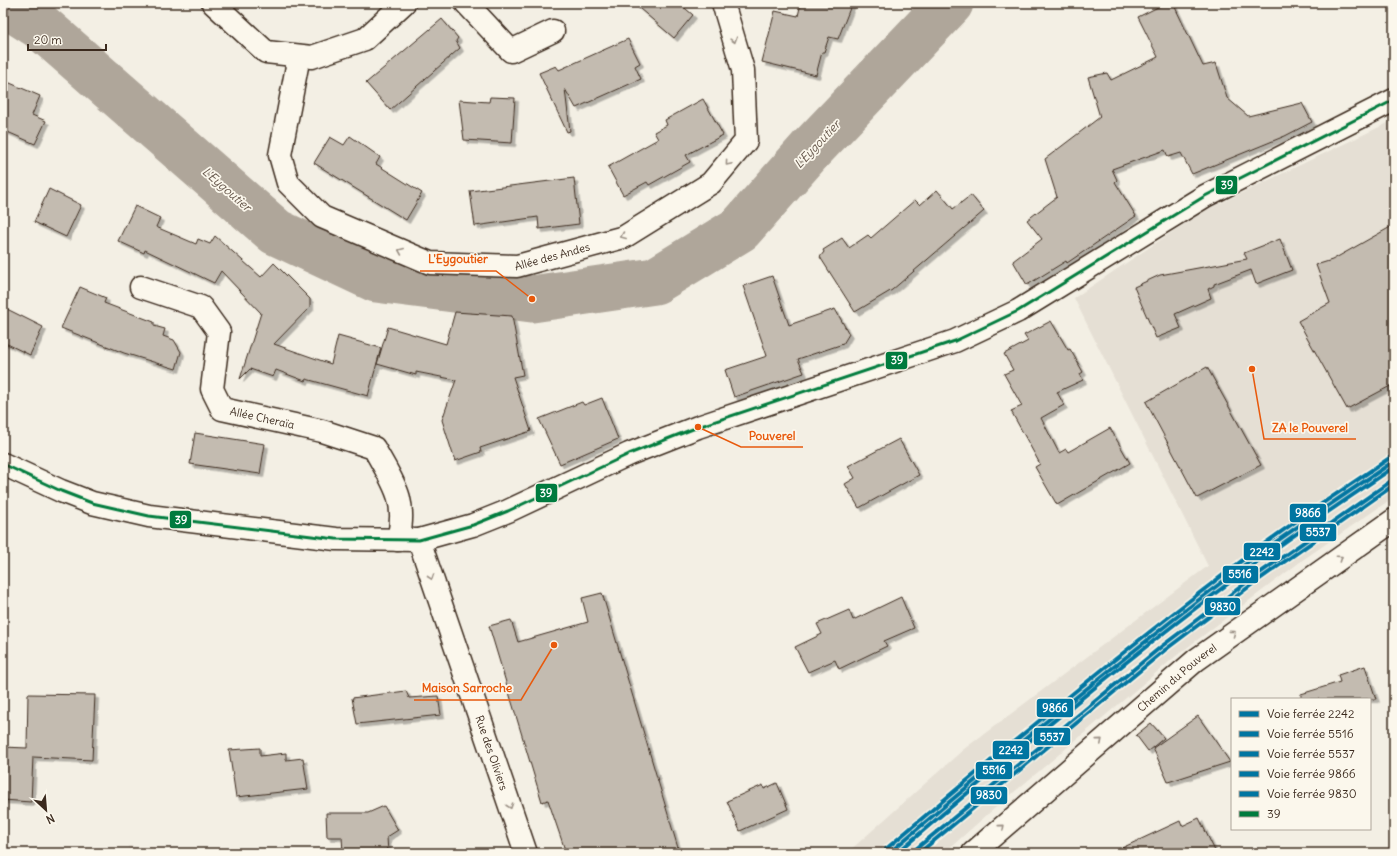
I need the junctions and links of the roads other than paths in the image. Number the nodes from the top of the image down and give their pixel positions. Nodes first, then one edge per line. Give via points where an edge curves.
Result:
1 (213, 3) edge
2 (404, 3) edge
3 (466, 3) edge
4 (723, 3) edge
5 (553, 31) dead end
6 (299, 56) junction
7 (1394, 100) edge
8 (141, 287) dead end
9 (3, 464) edge
10 (1394, 520) edge
11 (408, 540) junction
12 (526, 853) edge
13 (973, 853) edge

1 - 6 street via 266,52
2 - 6 street via 365,39 312,57
3 - 5 street via 511,51
4 -> 6 street, Allée des Andes via 743,70 746,141 711,183 624,237 517,266 430,263 322,217 288,184 280,154
7 - 11 street via 1205,196 1018,311 955,341 698,427 629,454 474,525
8 - 11 street, Allée Cheraïa via 201,307 219,332 212,389 222,409 322,431 374,448 402,504 402,523
9 - 11 street via 60,492 92,503 149,516 336,539
13 -> 10 street, Chemin du Pouverel via 1196,660
11 -> 12 street, Rue des Oliviers

